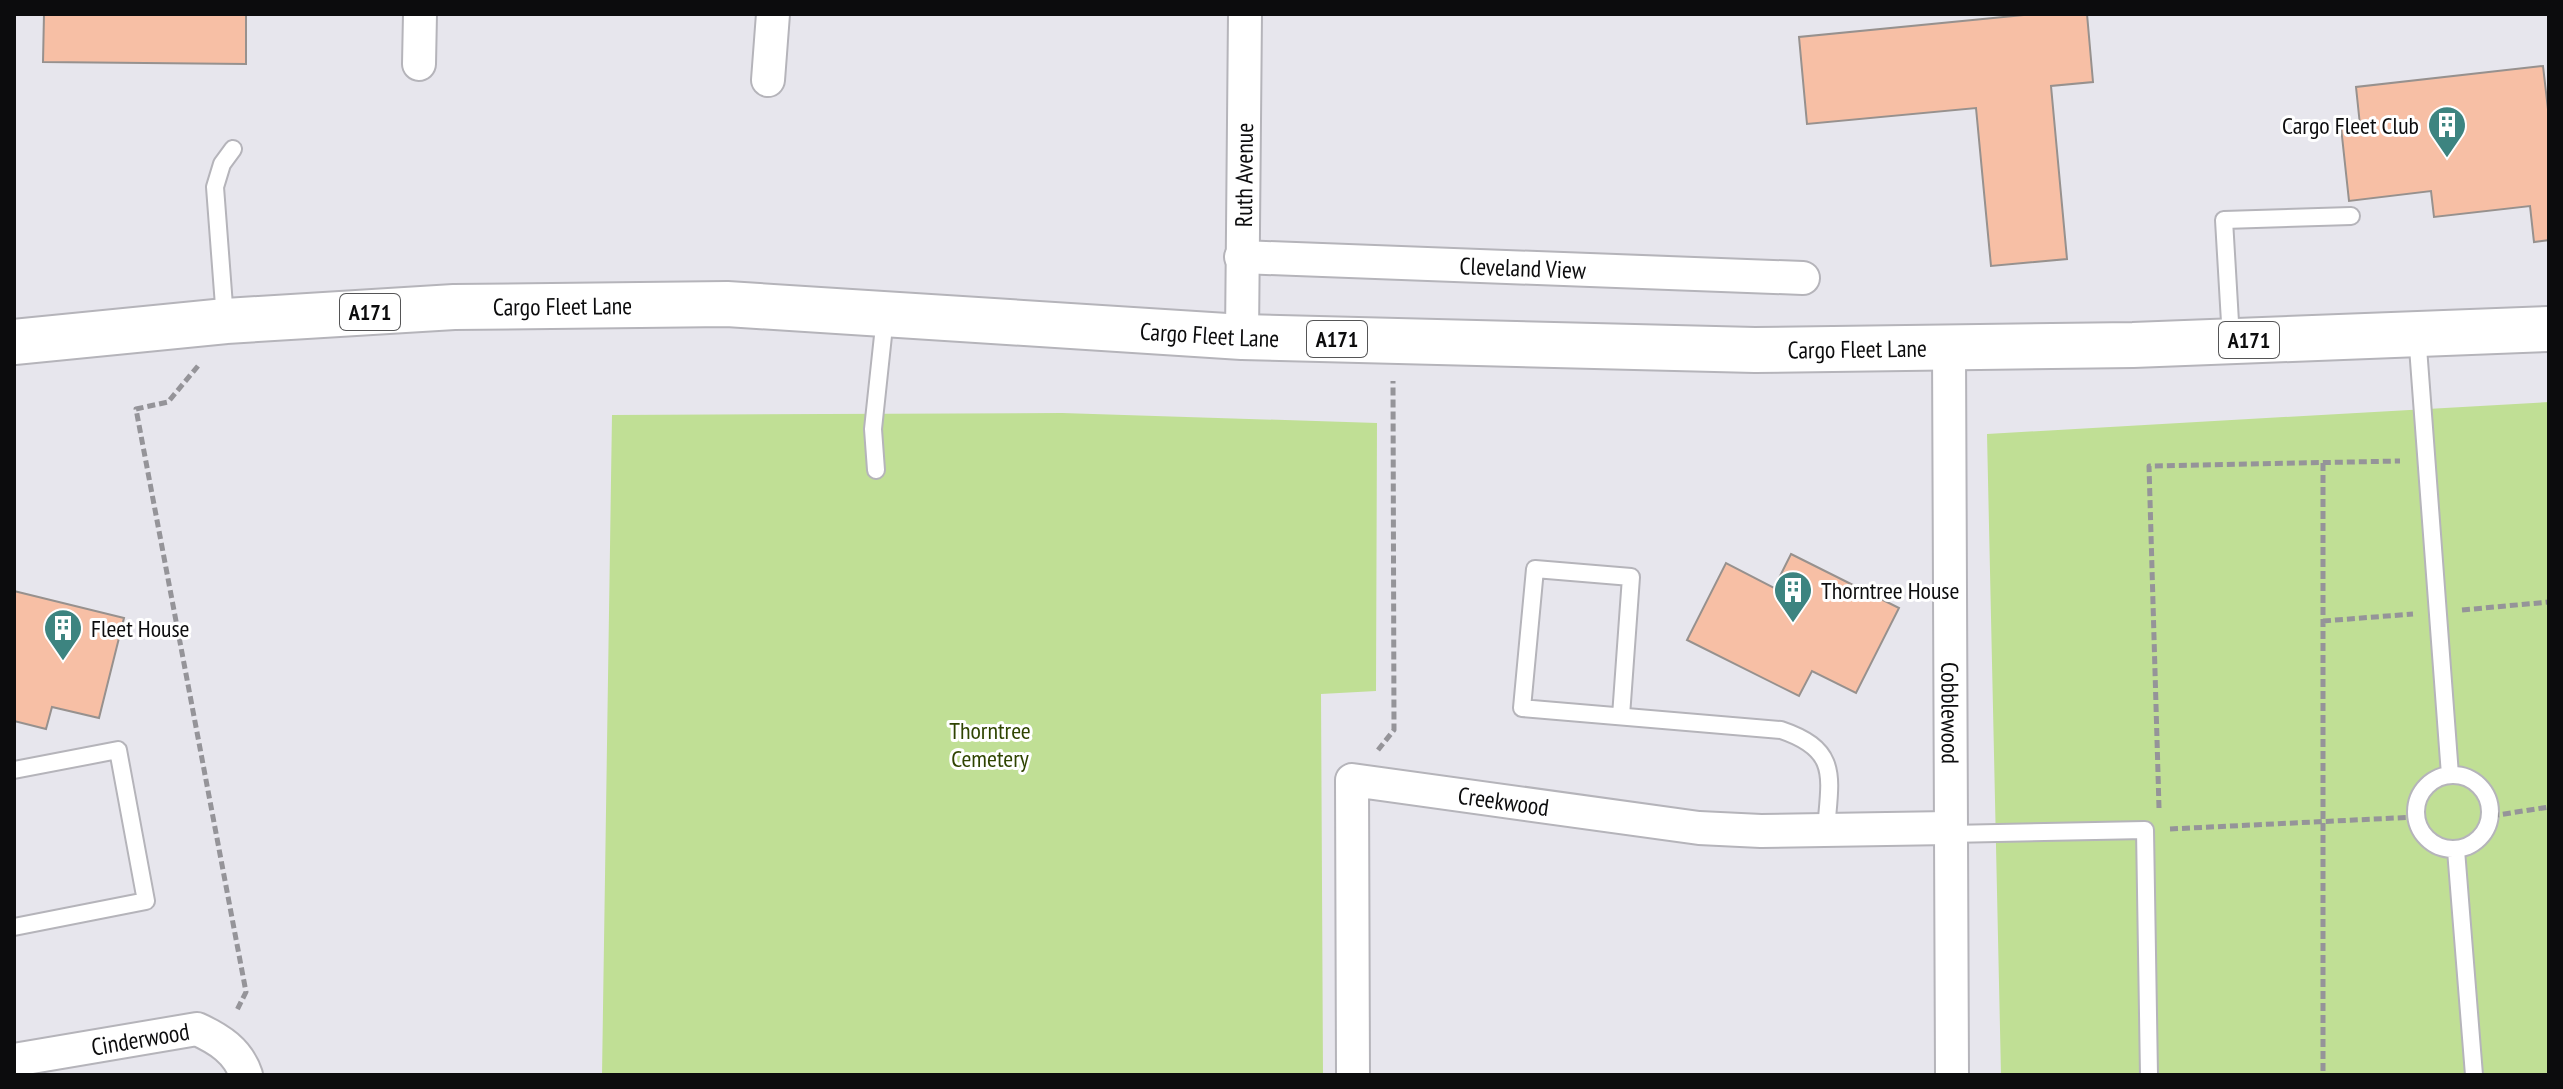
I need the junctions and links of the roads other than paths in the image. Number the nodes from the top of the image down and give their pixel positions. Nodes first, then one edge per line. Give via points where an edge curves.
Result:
1 (420, 14) edge
2 (773, 14) edge
3 (1245, 14) edge
4 (419, 64) dead end
5 (768, 80) dead end
6 (233, 149) dead end
7 (2351, 216) dead end
8 (1241, 257) junction
9 (1803, 278) dead end
10 (885, 314) junction
11 (226, 321) junction
12 (2549, 329) edge
13 (2417, 334) junction
14 (1242, 337) junction
15 (2231, 341) junction
16 (14, 342) edge
17 (1949, 349) junction
18 (876, 470) dead end
19 (1621, 716) junction
20 (14, 770) edge
21 (2450, 775) junction
22 (1826, 830) junction
23 (1949, 831) junction
24 (2456, 850) junction
25 (14, 927) edge
26 (14, 1060) edge
27 (246, 1075) edge
28 (1353, 1075) edge
29 (1952, 1075) edge
30 (2149, 1075) edge
31 (2474, 1075) edge

1 - 4 street
2 - 5 street
3 - 8 street, Ruth Avenue
6 - 11 lane via 215,187
7 - 15 lane via 2224,220
8 - 9 street, Cleveland View
8 - 14 street, Ruth Avenue
10 - 11 main road, Cargo Fleet Lane / A171 via 727,304 454,307
10 - 14 main road, Cargo Fleet Lane / A171
10 - 18 lane via 873,429
11 - 16 main road, Cargo Fleet Lane / A171
12 - 13 main road, Cargo Fleet Lane / A171
13 - 15 main road, Cargo Fleet Lane / A171
13 - 21 lane
14 - 17 main road, Cargo Fleet Lane / A171 via 1755,350
15 - 17 main road, Cargo Fleet Lane / A171
17 - 23 street, Cobblewood
19 - 19 lane via 1522,708 1535,569 1631,577
19 - 22 lane via 1781,730 1806,739 1824,753 1830,776
20 - 25 lane via 118,750 146,901
21 - 24 lane via 2475,782 2490,803 2491,816 2479,839
21 - 24 lane via 2437,778 2420,794 2416,817 2425,838
22 - 23 street, Creekwood
22 - 28 street, Creekwood via 1649,823 1352,780
23 - 29 street, Cobblewood
23 - 30 lane via 2152,830
24 - 31 lane
26 - 27 street, Cinderwood via 197,1029 222,1040

